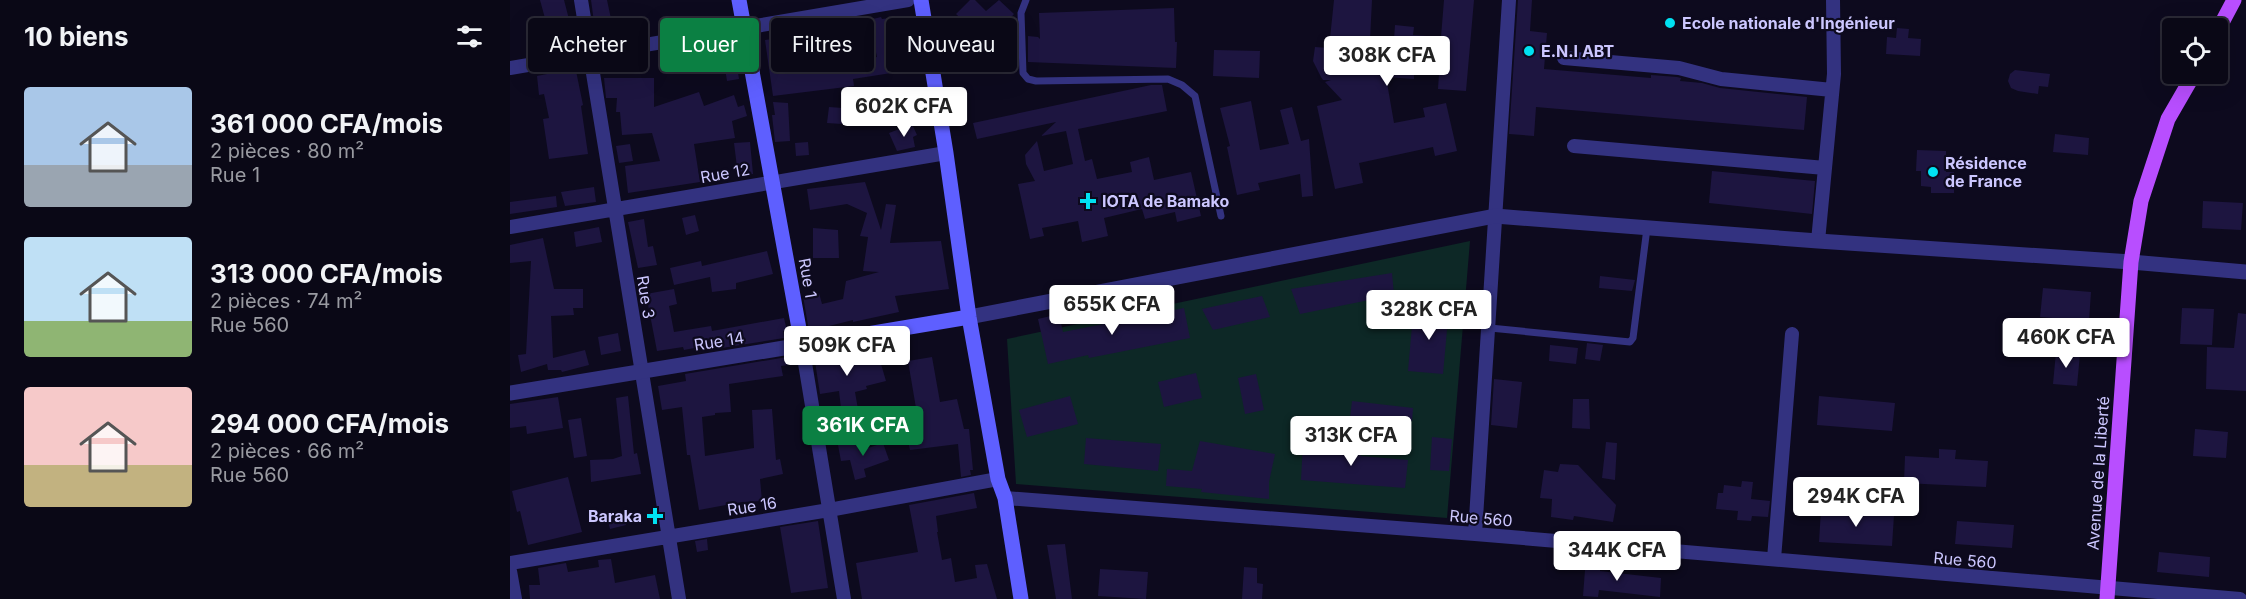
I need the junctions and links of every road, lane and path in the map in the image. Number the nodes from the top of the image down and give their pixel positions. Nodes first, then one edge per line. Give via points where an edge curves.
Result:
1 (581, 0) edge
2 (739, 0) edge
3 (908, 0) edge
4 (921, 0) edge
5 (1026, 0) edge
6 (1509, 0) edge
7 (1833, 0) edge
8 (2235, 0) edge
9 (584, 18) edge
10 (742, 18) edge
11 (2225, 18) edge
12 (759, 25) edge
13 (1563, 58) dead end
14 (528, 65) edge
15 (510, 68) edge
16 (593, 72) edge
17 (752, 72) edge
18 (2188, 84) edge
19 (1832, 90) junction
20 (1574, 146) dead end
21 (946, 153) junction
22 (1825, 168) junction
23 (772, 182) junction
24 (615, 209) junction
25 (1221, 216) dead end
26 (1496, 216) junction
27 (510, 227) edge
28 (1647, 228) junction
29 (1818, 241) junction
30 (2131, 262) junction
31 (2246, 272) edge
32 (969, 317) junction
33 (1490, 328) junction
34 (1792, 334) dead end
35 (802, 345) junction
36 (642, 371) junction
37 (510, 393) edge
38 (998, 479) junction
39 (1005, 498) junction
40 (829, 510) junction
41 (1475, 534) junction
42 (669, 537) junction
43 (1774, 559) junction
44 (510, 563) edge
45 (510, 571) edge
46 (2108, 594) edge
47 (515, 599) edge
48 (679, 599) edge
49 (844, 599) edge
50 (1021, 599) edge
51 (2240, 599) edge

1 - 9 street, Rue 3
2 - 10 main road, Rue 1
3 - 12 street
4 - 21 main road
5 - 25 lane via 1021,13 1023,73 1028,79 1168,79 1195,96
6 - 26 street
7 - 19 street
8 - 11 main road
13 - 19 street via 1679,68 1721,79
14 - 15 street
16 - 24 street, Rue 3
17 - 23 main road, Rue 1
18 - 30 main road, Avenue de la Liberté via 2168,119 2141,201
19 - 22 street
20 - 22 street
21 - 23 street, Rue 12
21 - 32 main road
22 - 29 street
23 - 24 street, Rue 12
23 - 35 main road, Rue 1
24 - 27 street, Rue 12
24 - 36 street, Rue 3
26 - 28 street
26 - 32 street
26 - 33 street
28 - 29 street
28 - 33 lane via 1630,342
29 - 30 street
30 - 31 street
30 - 46 main road, Avenue de la Liberté
32 - 35 main road, Rue 14
32 - 38 main road
33 - 41 street
34 - 43 street
35 - 36 street, Rue 14
35 - 40 street, Rue 1
36 - 37 street, Rue 14
36 - 42 street, Rue 3
38 - 39 main road
38 - 40 street, Rue 16
39 - 41 street, Rue 560
39 - 50 main road
40 - 42 street, Rue 16
40 - 49 street, Rue 1
41 - 43 street, Rue 560
42 - 44 street, Rue 16
42 - 48 street, Rue 3
43 - 46 street, Rue 560
45 - 47 street
46 - 51 street, Rue 560

